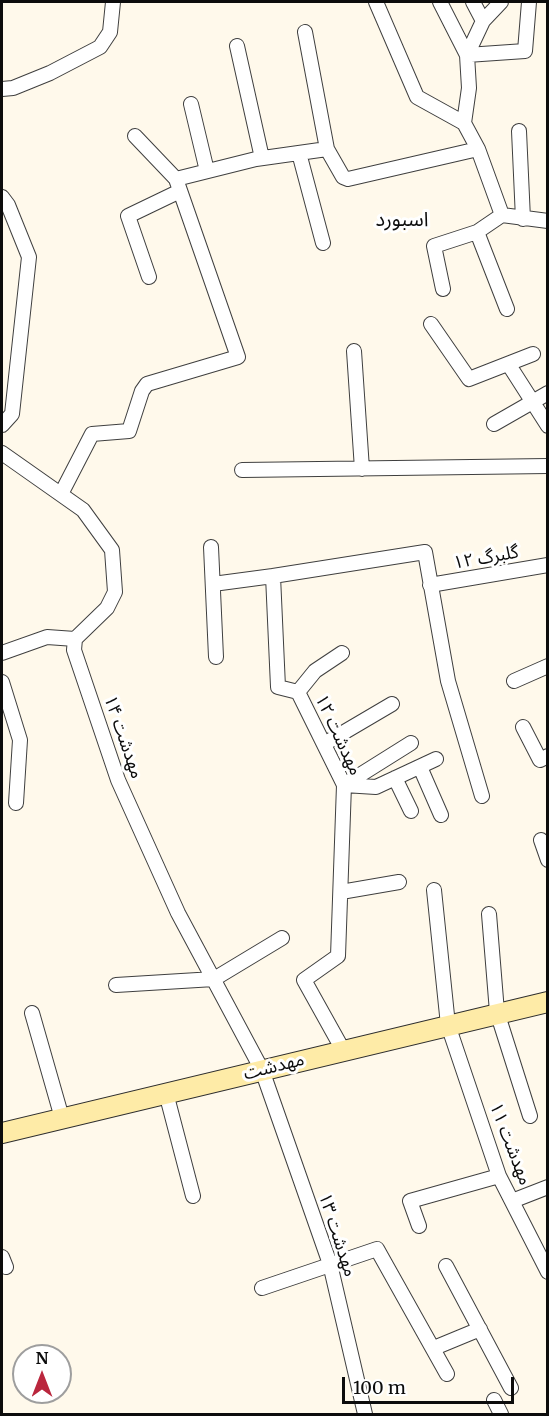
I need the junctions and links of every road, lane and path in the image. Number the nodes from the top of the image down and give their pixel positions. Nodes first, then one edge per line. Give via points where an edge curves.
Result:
1 (113, 2) edge
2 (376, 2) edge
3 (440, 2) edge
4 (473, 2) edge
5 (501, 2) edge
6 (529, 2) edge
7 (483, 21) junction
8 (305, 32) dead end
9 (237, 45) dead end
10 (467, 55) junction
11 (2, 89) edge
12 (191, 104) dead end
13 (464, 123) junction
14 (519, 131) dead end
15 (135, 136) dead end
16 (327, 149) junction
17 (478, 150) junction
18 (299, 153) junction
19 (262, 158) junction
20 (207, 171) junction
21 (178, 185) junction
22 (2, 197) edge
23 (502, 215) junction
24 (523, 219) junction
25 (548, 221) edge
26 (477, 232) junction
27 (323, 243) dead end
28 (149, 277) dead end
29 (443, 289) dead end
30 (507, 309) dead end
31 (431, 324) dead end
32 (354, 351) dead end
33 (533, 354) dead end
34 (509, 365) junction
35 (548, 393) edge
36 (533, 403) junction
37 (2, 424) edge
38 (495, 424) dead end
39 (548, 426) edge
40 (2, 453) edge
41 (548, 466) edge
42 (362, 468) junction
43 (242, 470) dead end
44 (61, 494) junction
45 (211, 547) dead end
46 (548, 565) edge
47 (273, 576) junction
48 (213, 584) junction
49 (430, 585) junction
50 (75, 639) junction
51 (2, 653) edge
52 (342, 653) dead end
53 (216, 657) dead end
54 (548, 666) edge
55 (514, 681) dead end
56 (2, 682) edge
57 (298, 692) junction
58 (392, 704) dead end
59 (523, 728) dead end
60 (411, 743) dead end
61 (324, 744) junction
62 (548, 756) edge
63 (436, 759) dead end
64 (420, 767) junction
65 (395, 778) junction
66 (345, 785) junction
67 (482, 796) dead end
68 (16, 803) dead end
69 (411, 811) dead end
70 (441, 815) dead end
71 (542, 840) dead end
72 (548, 860) edge
73 (399, 882) dead end
74 (434, 890) dead end
75 (341, 892) junction
76 (489, 914) dead end
77 (282, 938) dead end
78 (214, 979) junction
79 (116, 985) dead end
80 (548, 1002) edge
81 (497, 1012) junction
82 (32, 1013) dead end
83 (448, 1025) junction
84 (343, 1050) junction
85 (262, 1070) junction
86 (166, 1093) junction
87 (530, 1116) dead end
88 (62, 1118) junction
89 (2, 1133) edge
90 (499, 1176) junction
91 (548, 1187) edge
92 (193, 1196) dead end
93 (512, 1201) junction
94 (419, 1226) dead end
95 (543, 1255) edge
96 (330, 1264) junction
97 (446, 1266) dead end
98 (548, 1272) edge
99 (262, 1288) dead end
100 (480, 1329) junction
101 (434, 1348) junction
102 (447, 1374) dead end
103 (511, 1388) dead end
104 (495, 1400) dead end
105 (365, 1414) edge
106 (501, 1414) edge

1 - 11 street via 110,32 100,47 50,73
2 - 13 street via 417,97
3 - 10 street
4 - 7 street
5 - 7 street
6 - 10 street via 525,51
7 - 10 street
8 - 16 street
9 - 19 street
10 - 13 street via 469,88
12 - 20 street
13 - 17 street
14 - 24 street
15 - 21 street
16 - 17 street via 345,179
16 - 18 street
17 - 23 street
18 - 19 street
18 - 27 street
19 - 20 street
20 - 21 street
21 - 28 street via 128,216
21 - 44 street via 238,357 147,384 141,391 133,427 129,432 92,434
22 - 37 street via 29,258 12,414
23 - 24 street
23 - 26 street
24 - 25 street
26 - 29 street via 434,246
26 - 30 street
31 - 34 street via 469,379
32 - 42 street
33 - 34 street
34 - 36 street
35 - 36 street
36 - 38 street
36 - 39 street
40 - 44 street
41 - 42 street
42 - 43 street
44 - 50 street via 83,510 112,550 115,592 106,608
45 - 48 street
46 - 49 street, گلبرگ ١٢
47 - 48 street
47 - 49 street via 426,552
47 - 57 street, مهدشت ۱۲ via 278,687
48 - 53 street
49 - 67 street via 448,681
50 - 51 street via 47,637
50 - 78 street, مهدشت ۱۴ via 74,650 118,780 178,912
52 - 57 street via 315,671
54 - 55 street
56 - 68 street via 20,740
57 - 61 street, مهدشت ۱۲
58 - 61 street
59 - 62 street via 540,760
60 - 66 street
61 - 66 street, مهدشت ۱۲
63 - 64 street
64 - 65 street
64 - 70 street
65 - 66 street via 376,787
65 - 69 street
66 - 75 street, مهدشت ۱۲
71 - 72 street
73 - 75 street
74 - 83 street, مهدشت ۱۱
75 - 84 street, مهدشت ۱۲ via 338,956 304,980
76 - 81 street
77 - 78 street
78 - 79 street
78 - 85 street, مهدشت ۱۴
80 - 81 street, مهدشت
81 - 83 street, مهدشت
81 - 87 street
82 - 88 street
83 - 84 street, مهدشت
83 - 90 street, مهدشت ۱۱
84 - 85 street, مهدشت
85 - 86 street, مهدشت
85 - 96 street, مهدشت ۱۳
86 - 88 street, مهدشت
86 - 92 street
88 - 89 street, مهدشت
90 - 93 street, مهدشت ۱۱
90 - 94 street via 410,1201
91 - 93 street
93 - 95 street, مهدشت ۱۱
95 - 98 street, مهدشت ۱۱
96 - 99 street
96 - 101 street via 377,1249
96 - 105 street, مهدشت ۱۳
97 - 100 street
100 - 101 street
100 - 103 street
101 - 102 street
104 - 106 street

